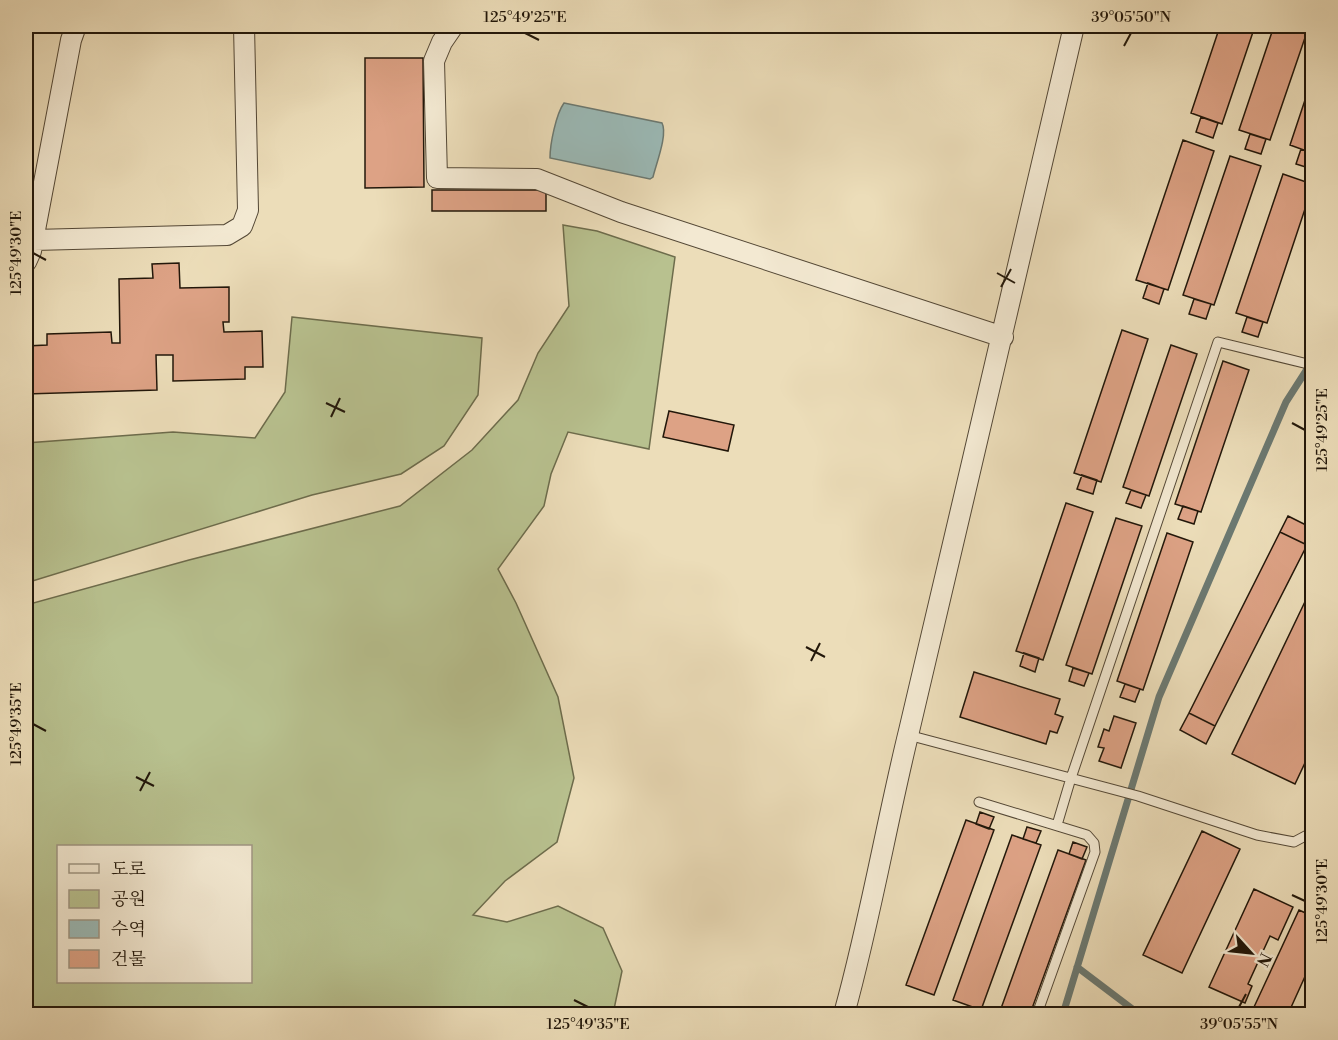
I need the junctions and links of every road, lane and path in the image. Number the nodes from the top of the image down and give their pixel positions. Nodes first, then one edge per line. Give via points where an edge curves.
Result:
1 (76, 26) edge
2 (244, 26) edge
3 (453, 26) edge
4 (1074, 26) edge
5 (34, 240) junction
6 (26, 261) edge
7 (1003, 337) junction
8 (1309, 365) edge
9 (908, 735) junction
10 (1071, 778) junction
11 (979, 802) dead end
12 (1057, 825) junction
13 (1312, 828) edge
14 (844, 1014) edge
15 (1037, 1014) edge

1 - 5 street
2 - 5 street via 248,210 243,226 227,235
3 - 7 street via 434,61 437,178 537,179 621,212
4 - 7 street
5 - 6 street
7 - 9 street
8 - 10 lane via 1218,342
9 - 10 lane
9 - 14 street
10 - 12 lane
10 - 13 lane via 1257,835 1294,842 1310,834
11 - 12 lane
12 - 15 lane via 1087,836 1094,843 1095,852

